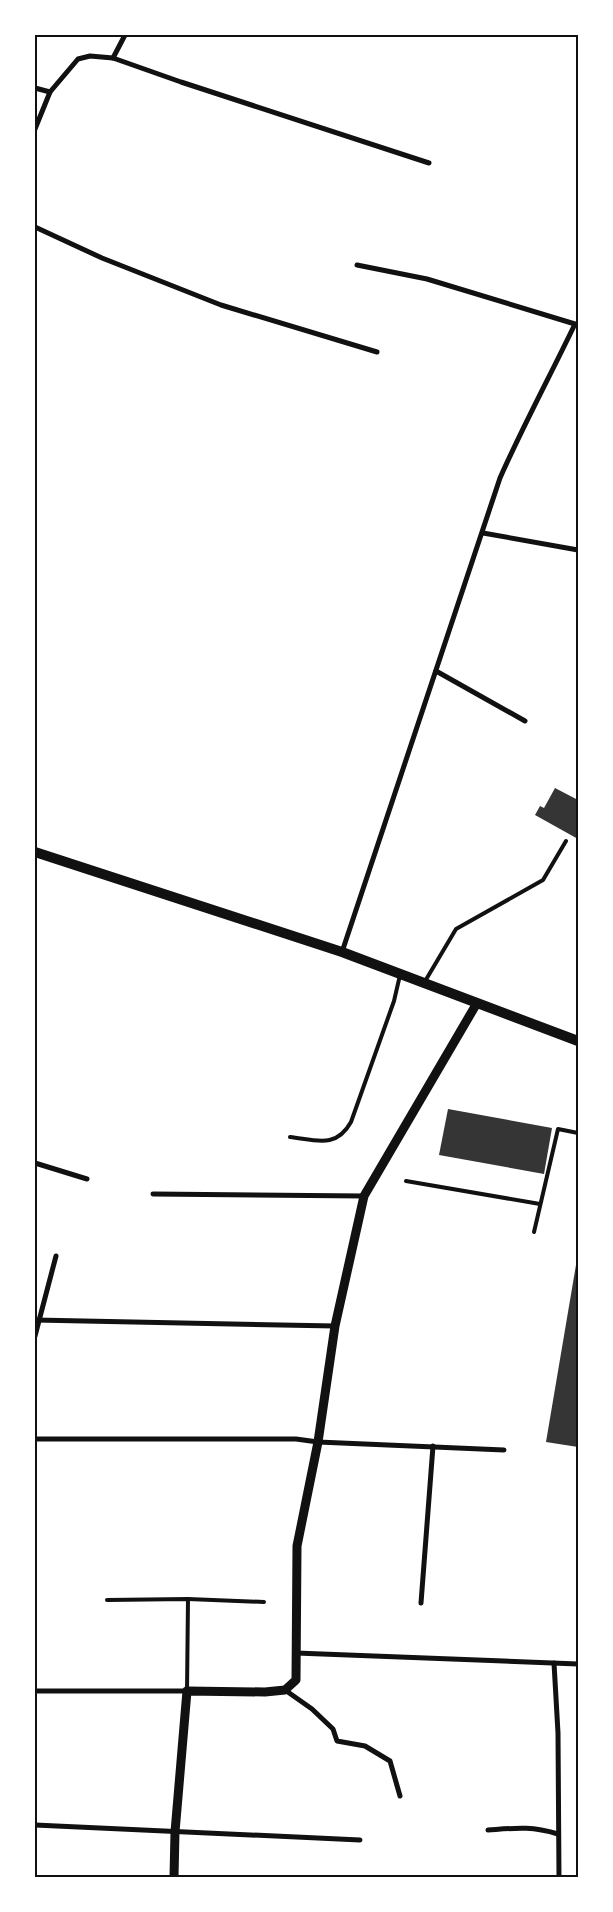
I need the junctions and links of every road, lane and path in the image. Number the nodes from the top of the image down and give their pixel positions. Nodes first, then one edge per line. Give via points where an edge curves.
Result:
1 (125, 35) edge
2 (113, 58) junction
3 (35, 88) edge
4 (50, 92) junction
5 (35, 129) edge
6 (429, 163) dead end
7 (35, 227) edge
8 (357, 265) dead end
9 (377, 352) dead end
10 (483, 533) junction
11 (578, 550) edge
12 (436, 671) junction
13 (525, 721) dead end
14 (566, 841) dead end
15 (35, 852) edge
16 (342, 952) junction
17 (400, 975) junction
18 (424, 982) junction
19 (478, 1004) junction
20 (578, 1042) edge
21 (578, 1133) edge
22 (290, 1137) dead end
23 (35, 1163) edge
24 (87, 1179) dead end
25 (406, 1181) dead end
26 (153, 1194) dead end
27 (364, 1196) junction
28 (540, 1204) junction
29 (534, 1232) dead end
30 (56, 1256) dead end
31 (37, 1320) edge
32 (335, 1326) junction
33 (35, 1336) edge
34 (35, 1439) edge
35 (318, 1442) junction
36 (433, 1446) junction
37 (504, 1450) dead end
38 (188, 1599) junction
39 (107, 1600) dead end
40 (264, 1602) dead end
41 (421, 1603) dead end
42 (295, 1653) junction
43 (554, 1663) junction
44 (578, 1664) edge
45 (286, 1690) junction
46 (35, 1691) edge
47 (187, 1691) junction
48 (400, 1796) dead end
49 (35, 1826) edge
50 (488, 1830) dead end
51 (175, 1832) junction
52 (558, 1834) junction
53 (360, 1840) dead end
54 (174, 1877) edge
55 (559, 1877) edge

1 - 2 street
2 - 4 street via 90,56 78,59
2 - 6 street
3 - 4 street
4 - 5 street
7 - 9 street via 102,258 221,305
8 - 10 street via 427,279 575,324 516,441 500,478
10 - 11 street
10 - 12 street
12 - 13 street
12 - 16 street
14 - 18 lane via 543,880 456,929
15 - 16 main road
16 - 17 main road
17 - 18 main road
17 - 22 lane via 394,1001 346,1132 341,1137 328,1140
18 - 19 main road
19 - 20 main road
19 - 27 street
21 - 28 lane via 558,1129
23 - 24 street
25 - 28 lane
26 - 27 street
27 - 32 street
28 - 29 lane
30 - 31 street
31 - 32 street
31 - 33 street
32 - 35 street
34 - 35 street via 287,1439
35 - 36 street
35 - 42 street via 297,1546
36 - 37 street
36 - 41 street
38 - 39 lane
38 - 40 lane
38 - 47 lane
42 - 43 street
42 - 45 street via 296,1680
43 - 44 street
43 - 52 street
45 - 47 street
45 - 48 street via 334,1728 338,1741 365,1746 390,1761
46 - 47 street
47 - 51 street
49 - 51 street
50 - 52 street via 538,1828
51 - 53 street
51 - 54 street
52 - 55 street

